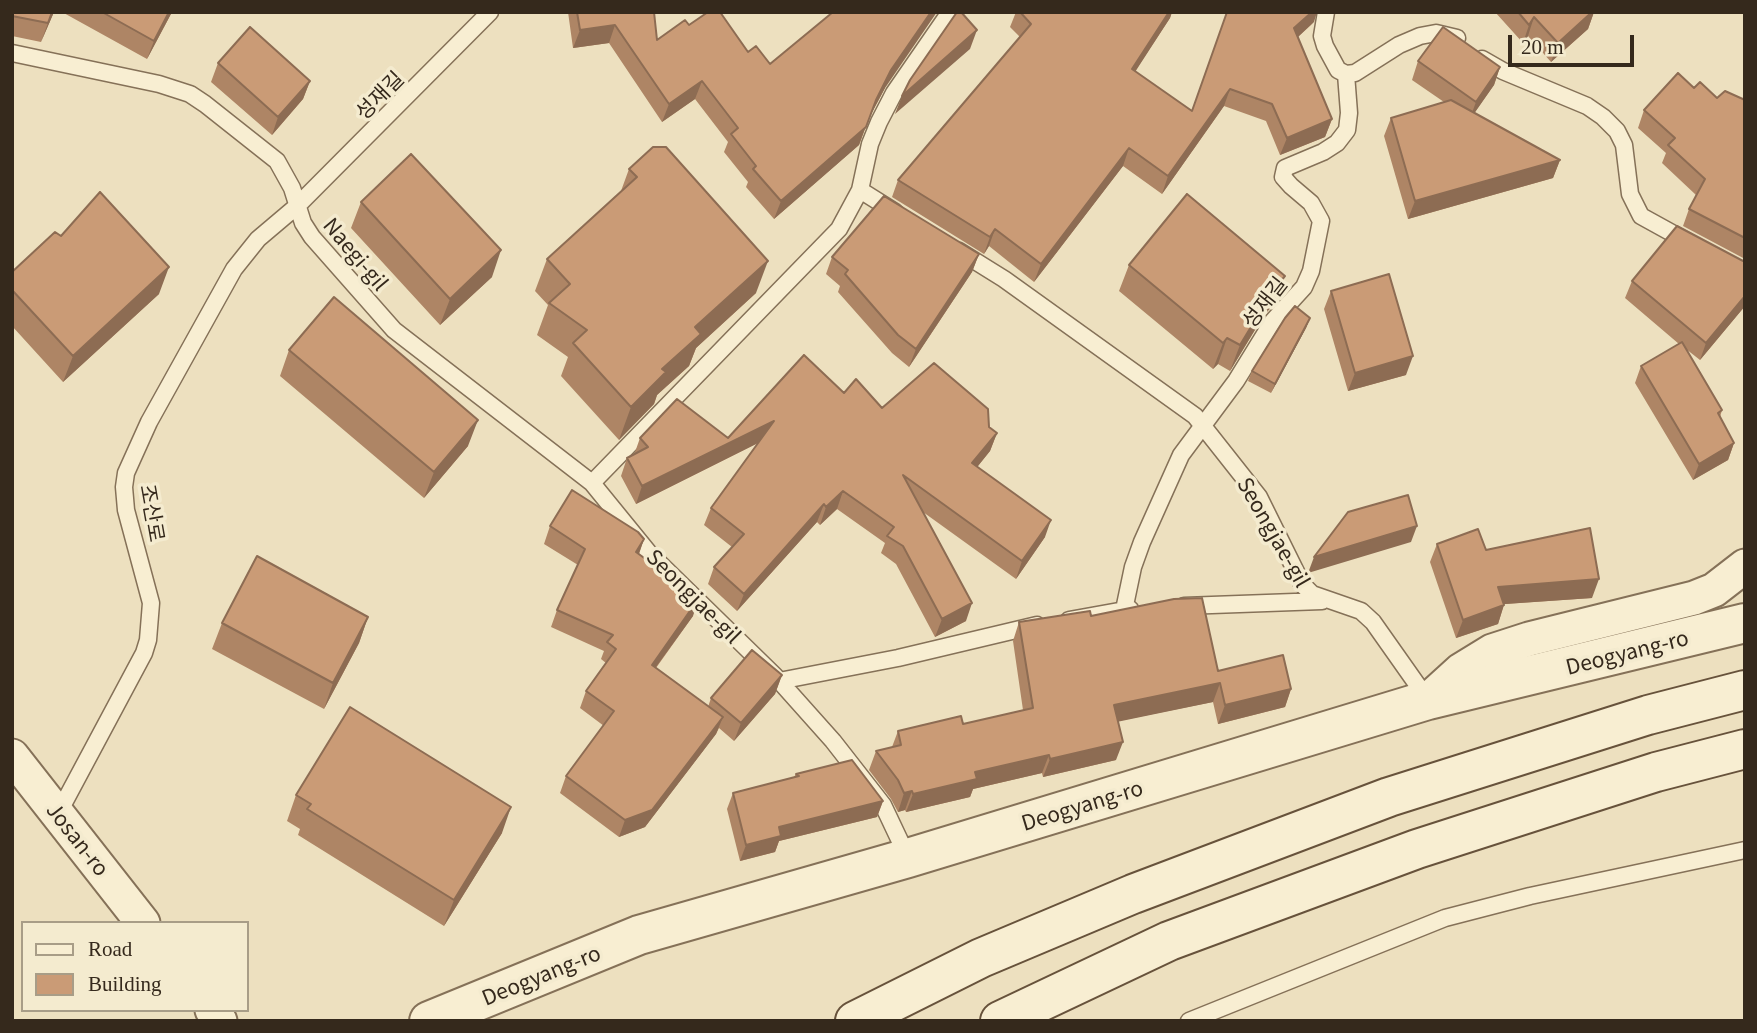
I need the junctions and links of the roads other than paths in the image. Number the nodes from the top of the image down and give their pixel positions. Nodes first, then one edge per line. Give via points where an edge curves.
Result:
1 (490, 12) edge
2 (950, 12) edge
3 (1326, 12) edge
4 (12, 53) edge
5 (1346, 74) junction
6 (860, 190) junction
7 (297, 206) junction
8 (904, 218) edge
9 (949, 245) edge
10 (1709, 253) edge
11 (1202, 425) junction
12 (592, 483) junction
13 (1745, 566) edge
14 (1328, 601) junction
15 (1124, 610) junction
16 (1745, 623) edge
17 (779, 681) junction
18 (1745, 690) edge
19 (1428, 700) junction
20 (1745, 749) edge
21 (12, 756) edge
22 (58, 814) junction
23 (1745, 850) edge
24 (908, 858) junction
25 (141, 921) edge
26 (429, 1021) edge
27 (855, 1021) edge
28 (1000, 1021) edge
29 (1189, 1021) edge

1 - 7 lane, 성재길
2 - 6 lane via 879,122
3 - 5 lane via 1325,47 1338,71
4 - 7 lane, Naegi-gil via 159,83 190,94 277,160
5 - 10 lane via 1420,36 1454,37 1487,64 1603,117 1624,145 1630,194 1641,216
5 - 11 lane, 성재길 via 1347,130 1323,152 1285,168 1283,177 1311,203 1321,221 1311,271 1304,287 1273,321
6 - 8 lane
6 - 12 lane via 825,245
7 - 12 lane, Naegi-gil via 303,223 328,257 394,330
7 - 22 lane, 조산로 via 258,239 234,269 149,422 126,473 126,510 151,603 148,640
9 - 11 lane, Seongjae-gil via 1004,279
11 - 14 lane, Seongjae-gil via 1259,496 1302,584
11 - 15 lane via 1160,498 1133,567
12 - 17 lane, Seongjae-gil via 649,553
13 - 19 street via 1714,590 1694,598 1492,652 1461,670
14 - 15 lane
14 - 19 lane, Seongjae-gil via 1362,611
15 - 17 lane
16 - 19 main road, Deogyang-ro
17 - 24 lane, Seongjae-gil via 862,775 883,805
18 - 27 main road via 1648,715 1389,797 981,958
19 - 24 main road, Deogyang-ro
20 - 28 main road via 1656,772 1417,849 1169,941
21 - 22 street, Josan-ro
22 - 25 street, Josan-ro
23 - 29 lane via 1445,918
24 - 26 main road, Deogyang-ro via 639,935

